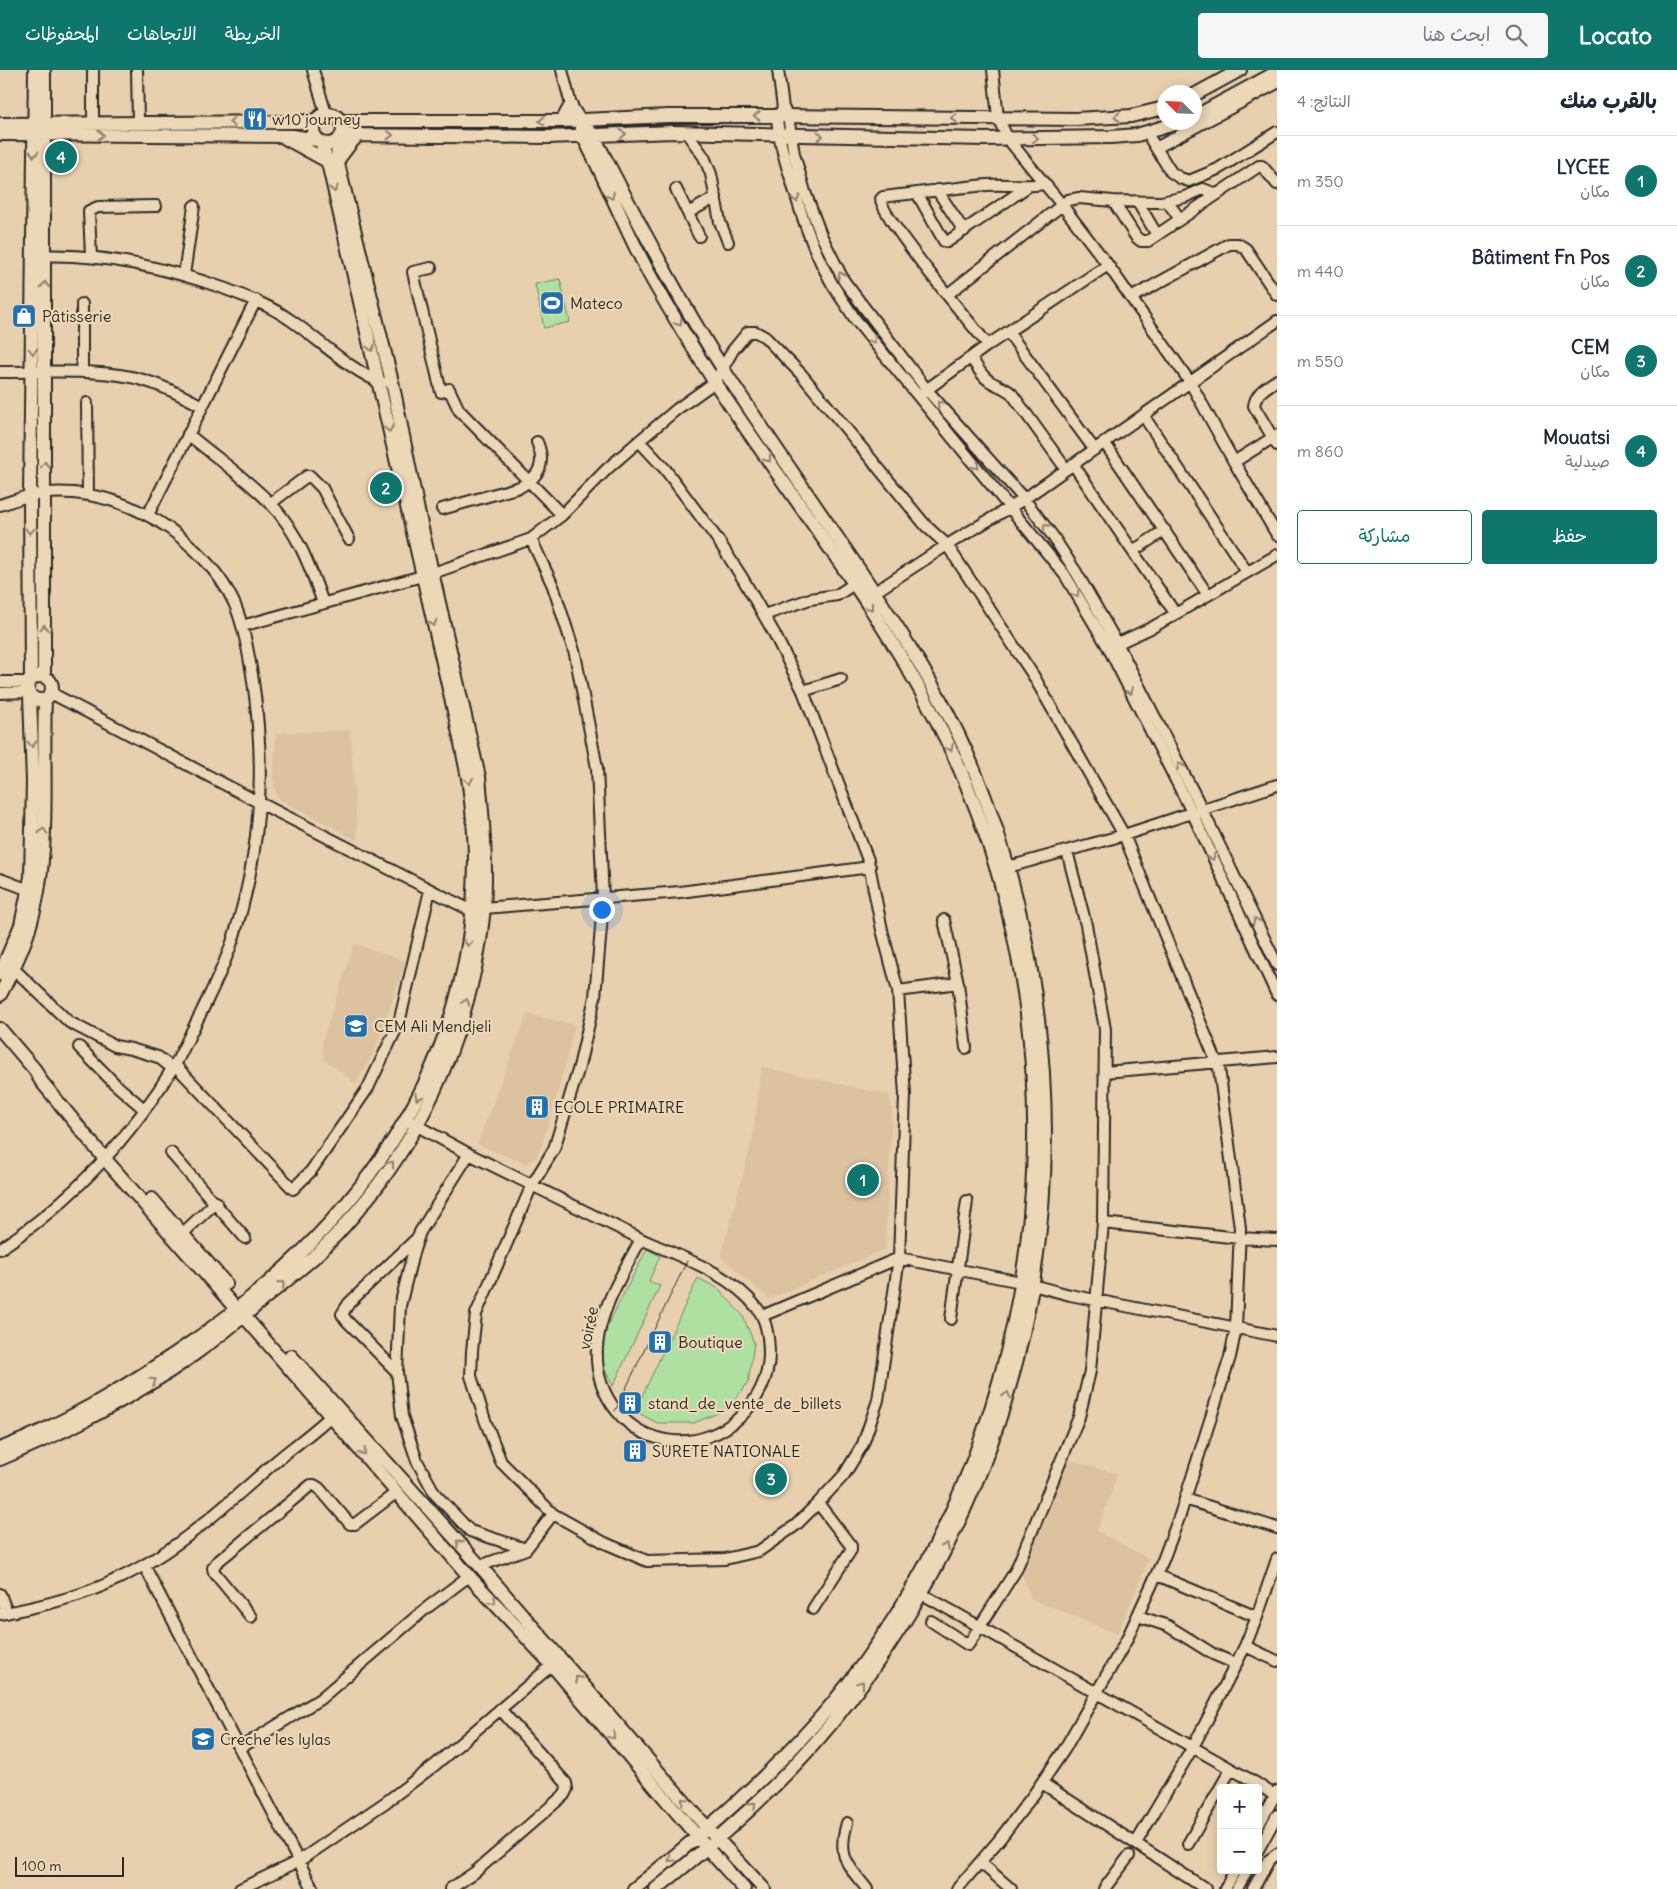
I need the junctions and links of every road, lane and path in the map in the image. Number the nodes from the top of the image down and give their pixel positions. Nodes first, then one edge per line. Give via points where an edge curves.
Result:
1 (35, 70) edge
2 (44, 70) edge
3 (93, 70) edge
4 (137, 70) edge
5 (313, 70) edge
6 (562, 70) edge
7 (778, 70) edge
8 (994, 70) edge
9 (1240, 70) edge
10 (1277, 72) edge
11 (1277, 83) edge
12 (1202, 91) edge
13 (571, 105) junction
14 (1157, 110) edge
15 (783, 113) junction
16 (1202, 113) edge
17 (321, 117) junction
18 (998, 118) junction
19 (341, 121) junction
20 (562, 121) junction
21 (581, 121) junction
22 (93, 122) junction
23 (138, 122) junction
24 (0, 124) edge
25 (40, 129) junction
26 (1157, 130) edge
27 (686, 132) junction
28 (1277, 132) edge
29 (0, 134) edge
30 (359, 134) junction
31 (784, 135) junction
32 (280, 136) junction
33 (588, 136) junction
34 (339, 138) junction
35 (1008, 139) junction
36 (319, 141) junction
37 (332, 160) junction
38 (1045, 184) junction
39 (1277, 184) edge
40 (1028, 187) junction
41 (676, 189) dead end
42 (937, 190) junction
43 (917, 193) junction
44 (1216, 194) junction
45 (716, 197) junction
46 (1185, 197) junction
47 (1113, 201) junction
48 (1137, 201) junction
49 (1167, 201) junction
50 (1062, 205) junction
51 (156, 206) dead end
52 (194, 206) dead end
53 (1194, 210) junction
54 (688, 213) junction
55 (1180, 219) junction
56 (964, 231) junction
57 (1157, 235) junction
58 (699, 236) dead end
59 (728, 242) dead end
60 (39, 255) junction
61 (91, 257) junction
62 (1108, 265) junction
63 (431, 268) dead end
64 (184, 276) junction
65 (948, 294) junction
66 (1277, 295) edge
67 (1131, 298) junction
68 (256, 300) junction
69 (82, 304) dead end
70 (1277, 321) edge
71 (1008, 332) junction
72 (988, 345) junction
73 (972, 358) junction
74 (722, 368) junction
75 (0, 372) edge
76 (39, 372) junction
77 (82, 372) junction
78 (1277, 380) edge
79 (379, 381) junction
80 (715, 382) junction
81 (1190, 382) junction
82 (393, 386) junction
83 (927, 390) junction
84 (918, 396) junction
85 (87, 403) dead end
86 (202, 406) junction
87 (1143, 415) junction
88 (188, 434) junction
89 (1276, 439) edge
90 (639, 441) junction
91 (537, 442) dead end
92 (1104, 442) junction
93 (1094, 449) junction
94 (1234, 462) junction
95 (1070, 467) junction
96 (529, 482) junction
97 (44, 494) junction
98 (88, 495) junction
99 (30, 496) junction
100 (1024, 499) junction
101 (271, 503) junction
102 (0, 505) edge
103 (1010, 508) junction
104 (442, 509) dead end
105 (148, 515) junction
106 (562, 515) junction
107 (1165, 530) junction
108 (1277, 535) edge
109 (349, 539) dead end
110 (531, 539) junction
111 (947, 546) junction
112 (1133, 551) junction
113 (1277, 555) edge
114 (1247, 572) junction
115 (428, 574) junction
116 (854, 584) junction
117 (874, 592) junction
118 (1208, 595) junction
119 (324, 604) junction
120 (1175, 613) junction
121 (764, 615) junction
122 (242, 626) junction
123 (1113, 645) junction
124 (917, 673) junction
125 (44, 677) junction
126 (841, 679) dead end
127 (0, 682) edge
128 (30, 687) junction
129 (803, 691) junction
130 (0, 693) edge
131 (48, 696) junction
132 (1277, 786) edge
133 (260, 803) junction
134 (1197, 811) junction
135 (1124, 835) junction
136 (1066, 851) junction
137 (870, 867) junction
138 (1008, 867) junction
139 (0, 879) edge
140 (29, 890) junction
141 (430, 890) junction
142 (603, 898) junction
143 (478, 910) junction
144 (944, 920) dead end
145 (1277, 964) edge
146 (14, 968) junction
147 (0, 974) edge
148 (958, 983) junction
149 (898, 991) junction
150 (0, 995) edge
151 (1277, 995) edge
152 (0, 1029) edge
153 (79, 1047) dead end
154 (966, 1048) dead end
155 (1277, 1057) edge
156 (1216, 1063) junction
157 (173, 1066) junction
158 (1105, 1072) junction
159 (144, 1110) junction
160 (411, 1122) junction
161 (171, 1153) dead end
162 (469, 1154) junction
163 (108, 1156) junction
164 (532, 1185) junction
165 (967, 1201) dead end
166 (216, 1202) junction
167 (1103, 1223) junction
168 (182, 1234) junction
169 (245, 1238) dead end
170 (417, 1238) junction
171 (1239, 1238) junction
172 (641, 1239) junction
173 (1277, 1240) edge
174 (0, 1249) edge
175 (899, 1258) junction
176 (958, 1269) junction
177 (1027, 1284) junction
178 (1096, 1300) junction
179 (244, 1310) junction
180 (762, 1316) junction
181 (951, 1319) dead end
182 (1236, 1328) junction
183 (1277, 1336) edge
184 (397, 1372) junction
185 (335, 1412) junction
186 (0, 1449) edge
187 (0, 1459) edge
188 (397, 1492) junction
189 (1185, 1499) junction
190 (818, 1503) junction
191 (553, 1514) junction
192 (1277, 1528) edge
193 (526, 1549) junction
194 (1277, 1559) edge
195 (144, 1565) junction
196 (480, 1566) junction
197 (1157, 1575) junction
198 (469, 1576) junction
199 (0, 1594) edge
200 (922, 1594) junction
201 (813, 1609) dead end
202 (4, 1614) edge
203 (1138, 1616) junction
204 (251, 1617) dead end
205 (1257, 1617) junction
206 (931, 1621) dead end
207 (980, 1626) junction
208 (1244, 1646) junction
209 (1277, 1661) edge
210 (1236, 1664) junction
211 (552, 1665) junction
212 (1097, 1694) junction
213 (500, 1709) junction
214 (1193, 1747) junction
215 (240, 1748) junction
216 (1231, 1769) junction
217 (1042, 1783) junction
218 (1276, 1794) edge
219 (1277, 1816) edge
220 (1262, 1819) edge
221 (847, 1824) dead end
222 (703, 1833) junction
223 (718, 1838) junction
224 (1136, 1843) junction
225 (1262, 1843) edge
226 (1188, 1844) dead end
227 (707, 1848) junction
228 (1277, 1854) edge
229 (1129, 1856) dead end
230 (299, 1861) junction
231 (980, 1862) junction
232 (1233, 1874) edge
233 (1245, 1874) edge
234 (240, 1889) edge
235 (314, 1889) edge
236 (450, 1889) edge
237 (634, 1889) edge
238 (656, 1889) edge
239 (744, 1889) edge
240 (764, 1889) edge
241 (867, 1889) edge
242 (957, 1889) edge
243 (1011, 1889) edge
244 (1104, 1889) edge
245 (1206, 1889) edge
246 (1225, 1889) edge
247 (1237, 1889) edge
248 (1253, 1889) edge

1 - 25 main road
2 - 25 main road
3 - 22 street
4 - 23 street
5 - 17 street
6 - 13 street
7 - 15 street
8 - 18 street
9 - 12 main road
10 - 16 main road
11 - 28 street via 1154,144 1171,172 1189,181 1218,169
13 - 20 main road
13 - 21 street
14 -> 18 main road via 1131,116 1075,119
18 -> 15 main road
15 -> 21 main road
15 - 31 street
17 - 19 main road via 335,115
17 -> 23 main road via 298,122
17 - 36 main road via 313,132
18 - 35 street
20 -> 19 main road
19 - 34 main road via 343,128
20 - 21 main road
21 - 33 main road
22 - 23 main road
22 - 25 main road
24 - 25 main road
25 - 29 main road
25 -> 32 main road
25 - 60 main road
35 -> 26 main road via 1137,135
27 - 31 main road
33 -> 27 main road
27 - 45 street via 704,157
30 -> 33 main road
30 - 34 main road
30 - 37 main road
31 -> 35 main road
83 -> 31 street via 844,281 821,235
31 -> 84 street via 802,217 830,280 855,319
32 - 36 main road via 301,136
32 - 37 main road
33 - 74 main road
33 -> 80 main road via 653,281
34 - 36 main road via 329,144
34 - 37 main road
35 - 38 street
36 - 37 main road
37 -> 79 main road
37 - 82 main road
38 - 40 street
38 - 50 street
39 - 44 street via 1266,168 1259,166
40 - 42 street via 995,185
40 - 56 street
41 - 54 street
42 - 43 street
42 - 56 street
43 - 56 street via 944,241
43 - 65 street via 883,196 880,203
44 - 46 street via 1203,189
44 - 53 street
45 - 54 street
45 - 59 street via 720,222
46 - 49 street
46 - 53 street
47 - 48 street
47 - 50 street via 1072,198
47 - 57 street via 1139,240 1148,241
48 - 49 street
48 - 57 street
49 - 55 street
50 - 62 street
50 - 65 street
51 - 61 street via 91,209
52 - 64 street
53 - 55 street
54 - 58 street
55 - 57 street
60 - 61 street
60 - 76 main road
61 - 64 street via 135,263
62 - 67 street
62 - 71 street
63 - 96 street via 413,272 441,392 450,389 459,410
64 - 68 street
65 - 72 street
66 - 67 street via 1246,249 1229,244
67 - 81 street
68 - 79 street via 288,318
68 - 86 street
69 - 77 street
70 - 81 street
71 - 72 street
71 - 93 street
72 - 73 street
73 - 83 street
73 - 95 street via 989,381 1008,389
74 - 80 street
74 - 111 street via 748,332 765,337 802,375 926,526
74 - 117 main road
75 - 76 street
76 - 77 street
97 -> 76 main road
76 - 99 main road
77 - 86 street via 131,377 178,393
78 - 89 street via 1260,392 1254,406
79 - 82 street
79 -> 115 main road
80 - 90 street
80 -> 116 main road
81 - 87 street
81 - 94 street
82 - 115 main road
83 - 84 street
100 -> 83 street
84 -> 103 street
85 - 98 street
86 - 88 street
87 - 92 street
87 - 114 street
88 - 101 street
88 - 105 street
89 - 94 street
90 - 106 street
90 - 121 street via 665,469 718,540
91 - 96 street via 542,453 541,468
92 - 93 street
92 - 107 street
93 - 95 street
94 - 108 street
95 - 100 street
95 - 112 street
96 - 104 street
96 - 106 street
97 - 98 street
97 - 99 street
125 -> 97 main road
98 - 105 street
99 - 102 street
99 -> 128 main road
100 - 103 street
123 -> 100 street via 1076,572
101 - 109 street via 310,476 322,488
101 - 119 street via 310,564
103 - 111 street
103 -> 123 street via 1065,575
105 - 122 street via 159,520 190,546 218,576 235,604
106 - 110 street
107 - 112 street
107 - 118 street
110 - 115 street
110 - 142 street via 553,586 575,654 597,768
111 - 117 street
111 - 135 street via 1033,675
112 - 120 street
113 - 114 street
114 - 118 street
115 - 119 street
115 - 143 main road via 479,777 485,857
116 - 121 street via 837,594 810,599
116 -> 124 main road
117 - 124 main road
118 - 120 street
119 - 122 street
120 - 123 street
121 - 129 street
122 - 133 street via 256,700
123 - 134 street
124 - 138 main road via 956,731 976,776
124 -> 177 main road via 978,816 1018,950 1035,1101
125 - 128 main road via 37,676
125 - 131 main road via 50,682
126 - 129 street
127 - 128 street
128 - 130 street
128 - 131 main road via 35,699
128 -> 140 main road via 33,782
129 - 137 street
131 - 133 street
146 -> 131 main road via 30,928 40,880
132 - 134 street
133 - 141 street
133 - 157 street via 250,880 234,938
134 - 135 street
145 -> 134 street
134 -> 151 street
135 - 136 street
135 - 156 street
136 - 138 street
136 - 158 street via 1086,925 1105,1029
137 - 142 street via 680,892
137 - 149 street
138 - 177 main road via 1036,996 1043,1067 1043,1211
139 - 140 street
140 - 147 main road via 21,925
141 - 143 street
141 - 157 street via 398,1023 368,1088 311,1170 293,1189
142 - 143 street
142 - 164 street via 595,997 578,1067 554,1148
143 - 160 main road via 469,993 449,1056
144 - 148 street
146 - 150 main road
146 - 157 street via 69,1022 115,1046 138,1050
148 - 149 street
148 - 154 street
149 - 175 street via 905,1095
152 - 163 main road via 35,1070 45,1076
153 - 159 street
155 - 156 street
156 - 158 street
156 - 171 street
157 - 159 street
158 - 167 street
159 - 163 street
160 - 162 street
160 - 179 main road via 406,1144 347,1221 312,1258
161 - 166 street
162 - 164 street
162 - 170 street
163 - 168 main road
163 - 174 street via 31,1228
163 - 179 main road
164 - 172 street
164 - 191 street via 476,1314 471,1376 501,1462
165 - 176 street
166 - 168 street
166 - 169 street
167 - 171 street
167 - 178 street
168 - 179 main road
170 - 184 street via 400,1306
170 - 184 street via 348,1303 342,1314
171 - 173 street
171 - 182 street
172 - 180 street, voirée via 715,1273 742,1293
172 - 180 street, voirée via 603,1318 597,1346 597,1368 602,1389 612,1408 642,1433 675,1442 702,1438 725,1429 746,1413 760,1391 768,1367 769,1341
175 - 176 street
175 - 180 street
175 - 190 street via 878,1400 863,1444 844,1474
176 - 177 street
176 - 181 street
177 - 178 street
200 -> 177 main road via 965,1507 1009,1392
177 - 222 main road via 1015,1316 981,1441 946,1523 922,1569 864,1661 833,1702 780,1763
178 - 182 street
178 - 207 street via 1090,1371 1079,1417 1016,1570
179 - 185 main road
179 - 186 main road via 85,1410
187 -> 179 main road via 89,1418 143,1388 190,1358
182 - 183 street
182 - 189 street via 1230,1357
184 - 193 street via 402,1416 418,1461 435,1494 470,1531
185 -> 188 main road
185 - 195 street via 188,1535
196 -> 185 main road
188 - 198 main road
188 - 204 street via 355,1524 350,1524 319,1488 311,1485 216,1563 212,1568 214,1572
189 - 192 street
189 - 197 street
190 - 191 street via 796,1525 759,1551 725,1559 647,1561 605,1543
190 - 201 street via 851,1550
191 - 193 street
193 - 196 street
194 - 205 street
195 - 202 street via 112,1582 78,1594
195 - 215 street
222 -> 196 main road
197 - 203 street
197 - 205 street
198 -> 211 main road
198 - 215 street via 320,1699
199 - 202 street
200 - 207 street
223 -> 200 main road via 783,1777 830,1725
203 - 210 street via 1168,1626
203 - 212 street
205 - 208 street
206 - 207 street via 968,1645
207 - 212 street
208 - 209 street
208 - 210 street
210 - 214 street
211 - 213 street
211 -> 222 main road
212 - 214 street
212 - 217 street
213 - 230 street via 435,1765
213 - 236 street via 566,1783 567,1790 474,1873
214 - 216 street
214 - 224 street
215 - 230 street
216 - 218 street
216 - 226 street
217 - 224 street
217 - 231 street
218 - 220 street
219 - 225 street
221 - 241 street via 842,1841 843,1856
222 - 223 main road
222 - 227 main road
222 -> 237 main road
223 - 227 main road
223 - 240 main road
224 - 245 street
227 - 238 main road
227 - 239 main road
228 - 248 street via 1269,1860
229 - 244 street
230 - 234 street
230 - 235 street
231 - 242 street
231 - 243 street
232 - 246 street
233 - 247 street

